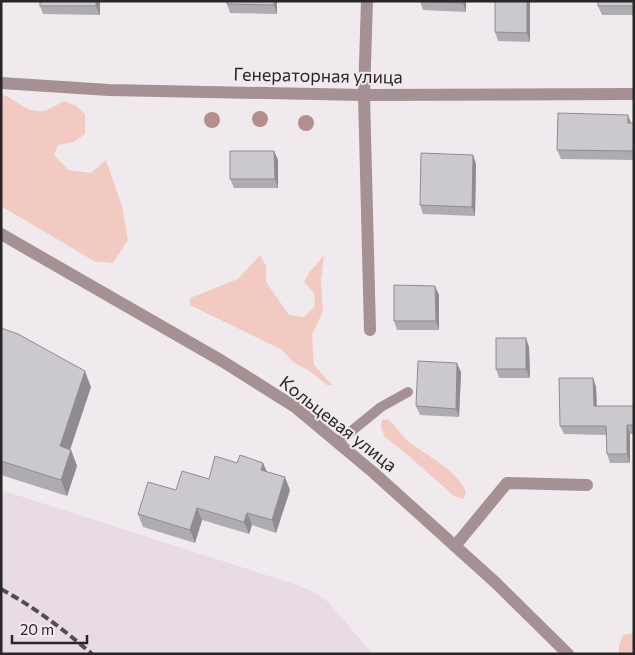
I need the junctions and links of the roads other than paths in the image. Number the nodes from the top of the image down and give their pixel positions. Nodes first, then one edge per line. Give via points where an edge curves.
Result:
1 (367, 1) edge
2 (1, 83) edge
3 (364, 94) junction
4 (634, 94) edge
5 (1, 234) edge
6 (370, 330) dead end
7 (408, 392) dead end
8 (338, 442) junction
9 (586, 485) dead end
10 (455, 546) junction
11 (568, 654) edge

1 - 3 street
2 - 3 street, Генераторная улица via 109,90
3 - 4 street, Генераторная улица
3 - 6 street
5 - 8 street, Кольцевая улица via 222,360 294,407
7 - 8 lane via 381,406
8 - 10 street, Кольцевая улица
9 - 10 street via 507,483
10 - 11 street, Кольцевая улица

